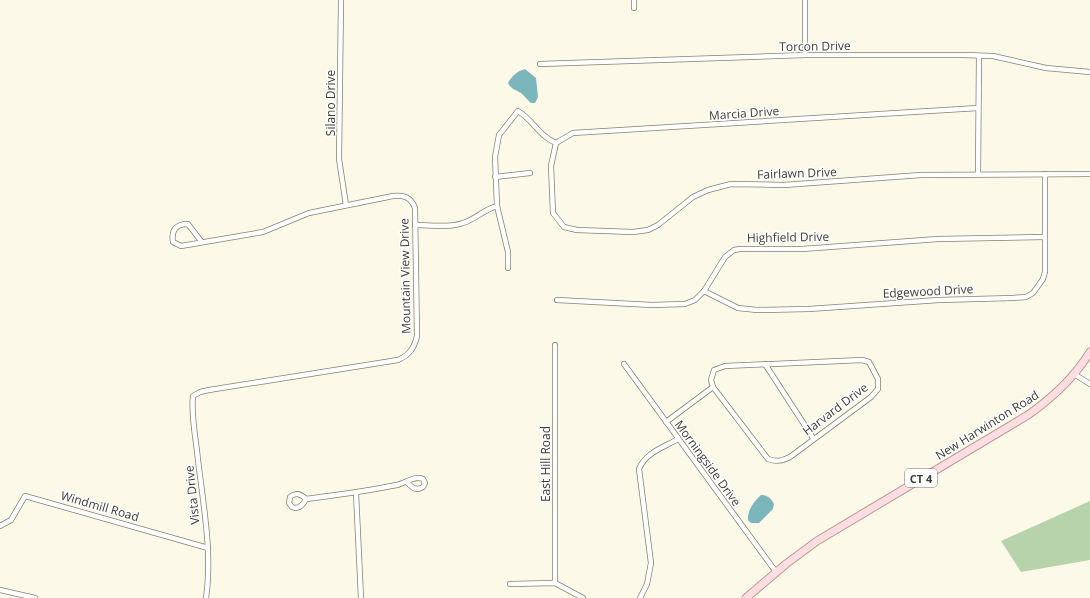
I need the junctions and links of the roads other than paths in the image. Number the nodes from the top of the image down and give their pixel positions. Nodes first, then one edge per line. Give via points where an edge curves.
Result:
1 (341, 0) edge
2 (634, 0) edge
3 (805, 0) edge
4 (634, 8) dead end
5 (805, 55) junction
6 (979, 56) junction
7 (540, 64) dead end
8 (1090, 72) edge
9 (978, 108) junction
10 (556, 143) junction
11 (530, 173) dead end
12 (978, 174) junction
13 (1045, 174) junction
14 (1090, 174) edge
15 (495, 177) junction
16 (346, 205) junction
17 (497, 206) junction
18 (415, 225) junction
19 (1045, 237) junction
20 (201, 241) junction
21 (508, 268) dead end
22 (704, 291) junction
23 (557, 300) dead end
24 (555, 345) dead end
25 (1090, 352) edge
26 (624, 364) dead end
27 (765, 364) junction
28 (1074, 374) junction
29 (1090, 384) edge
30 (713, 387) junction
31 (200, 392) joint
32 (666, 422) junction
33 (813, 438) junction
34 (678, 439) junction
35 (408, 483) dead end
36 (356, 493) junction
37 (306, 499) dead end
38 (0, 526) edge
39 (208, 548) junction
40 (776, 572) junction
41 (556, 583) junction
42 (510, 584) dead end
43 (0, 590) edge
44 (36, 598) edge
45 (206, 598) edge
46 (361, 598) edge
47 (583, 598) edge
48 (640, 598) edge
49 (746, 598) edge

1 - 16 street, Silano Drive via 339,159
2 - 4 street
3 - 5 street
5 - 6 street, Torcon Drive
5 - 7 street, Torcon Drive
6 - 8 street, Torcon Drive via 1005,58 1064,71
6 - 9 street
9 - 10 street, Marcia Drive via 573,133
9 - 12 street
10 - 12 street, Fairlawn Drive via 551,166 553,213 564,226 577,230 648,230 693,197 731,184 784,185 921,175
10 - 15 street via 540,134 525,115 518,111 499,135 496,144
11 - 15 street
12 - 13 street, Fairlawn Drive
13 - 14 street, Fairlawn Drive
13 - 19 street, Edgewood Drive
15 - 17 street
16 - 18 street, Mountain View Drive via 405,196 413,202
16 - 20 street, Mountain View Drive via 309,213 263,232
17 - 18 street via 486,209 466,223 458,225
17 - 21 street via 508,252
18 - 31 street, Mountain View Drive via 417,336 406,356 390,361
19 - 22 street, Highfield Drive via 938,239 802,250 740,249 725,257
19 - 22 street, Edgewood Drive via 1043,279 1038,288 1026,297 939,300 809,310 757,310 738,308
20 - 20 street, Mountain View Drive via 181,246 174,242 174,228 188,224
22 - 23 street, Highfield Drive via 690,303 678,305
24 - 41 street, East Hill Road
25 - 28 main road, New Harwinton Road / CT 4
26 - 32 street, Morningside Drive
27 - 30 street, Harvard Drive via 725,366 714,370 710,380
27 - 33 street
27 - 33 street, Harvard Drive via 862,360 869,362 878,378 878,389 871,397
28 - 29 street
28 - 40 main road, New Harwinton Road / CT 4 via 1052,398 1028,415 824,537
30 - 32 street
30 - 33 street, Harvard Drive via 768,459 782,461
31 - 39 street, Vista Drive via 193,399
32 - 34 street, Morningside Drive
34 - 40 street, Morningside Drive
34 - 48 street via 651,454 642,462 639,469 651,563 647,584
35 - 36 street
36 - 37 street
36 - 46 street
38 - 39 street, Windmill Road via 11,520 24,496
39 - 45 street, Vista Drive via 209,580
40 - 49 main road, New Harwinton Road / CT 4
41 - 42 street
41 - 47 street
43 - 44 street

